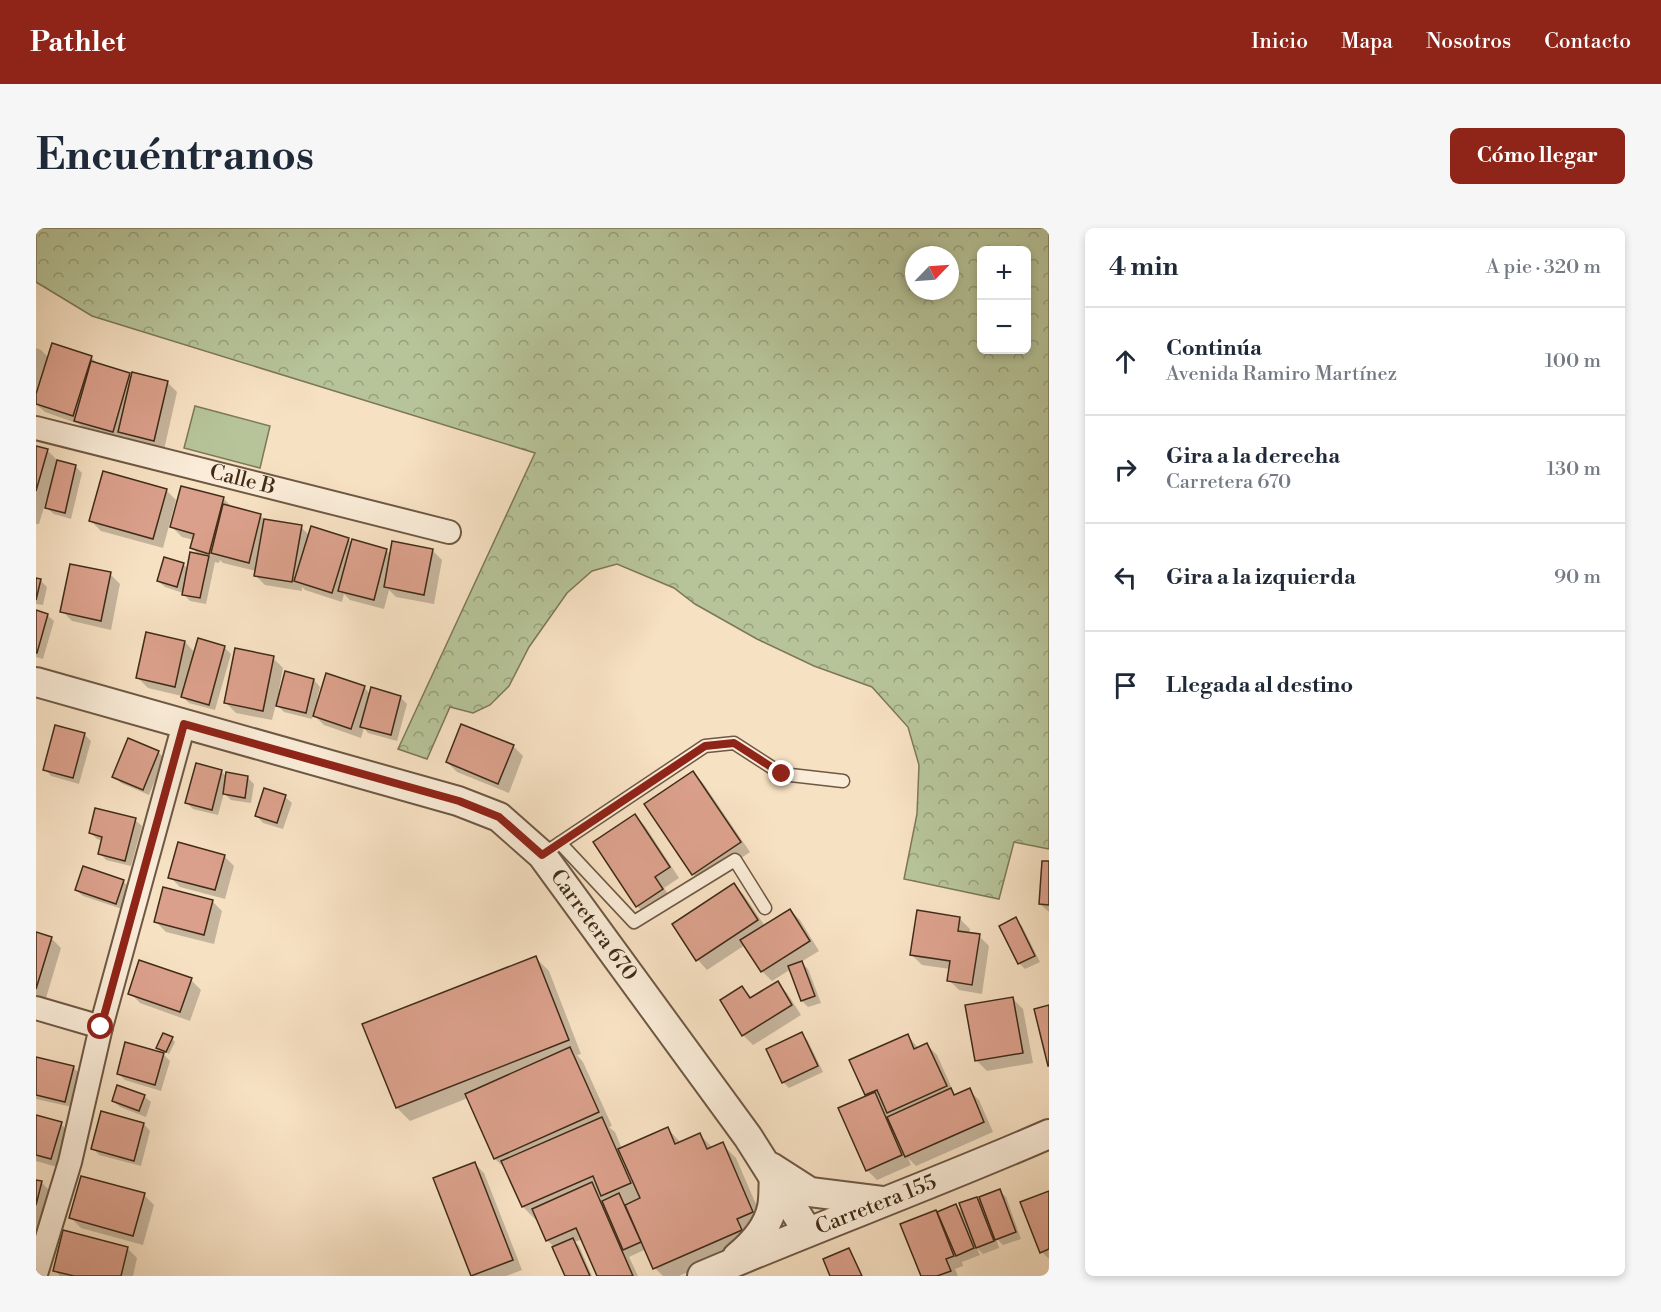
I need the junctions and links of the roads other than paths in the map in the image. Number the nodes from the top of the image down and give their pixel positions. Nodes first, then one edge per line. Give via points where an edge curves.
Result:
1 (36, 428) edge
2 (449, 532) dead end
3 (36, 682) edge
4 (184, 724) junction
5 (843, 781) dead end
6 (551, 849) junction
7 (765, 908) dead end
8 (36, 1008) edge
9 (101, 1027) junction
10 (1049, 1134) edge
11 (769, 1170) junction
12 (884, 1202) junction
13 (808, 1232) junction
14 (715, 1271) edge
15 (36, 1274) edge

1 - 2 street, Calle B
3 - 4 street, Carretera 670
4 - 6 street, Carretera 670 via 459,801 499,817
4 - 9 street
5 - 6 lane via 782,774 734,743 705,746
6 - 7 lane via 634,922 735,860
6 - 11 street, Carretera 670
8 - 9 street
9 - 15 street via 70,1162
10 - 12 street, Carretera 155
11 - 12 street via 810,1192
11 - 13 street, Carretera 670
11 - 14 street via 772,1207 762,1229 752,1245
12 - 13 street, Carretera 155
13 - 14 street, Carretera 155

